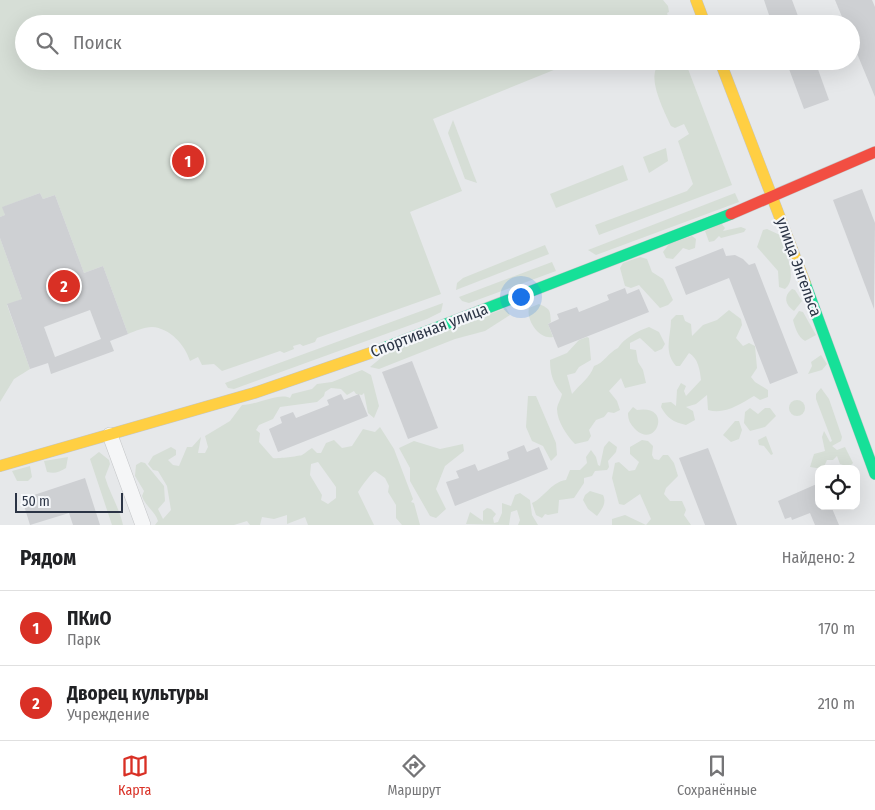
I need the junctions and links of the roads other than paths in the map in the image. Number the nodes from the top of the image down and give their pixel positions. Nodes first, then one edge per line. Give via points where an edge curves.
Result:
1 (696, 0) edge
2 (702, 15) edge
3 (724, 70) edge
4 (875, 152) edge
5 (774, 197) junction
6 (110, 435) junction
7 (0, 466) edge
8 (875, 474) edge
9 (143, 525) edge

1 - 2 street
3 - 5 street, улица Энгельса
4 - 5 street, Спортивная улица
5 - 6 street, Спортивная улица via 372,352 254,393
5 - 8 street, улица Энгельса
6 - 7 street, Спортивная улица
6 - 9 street

